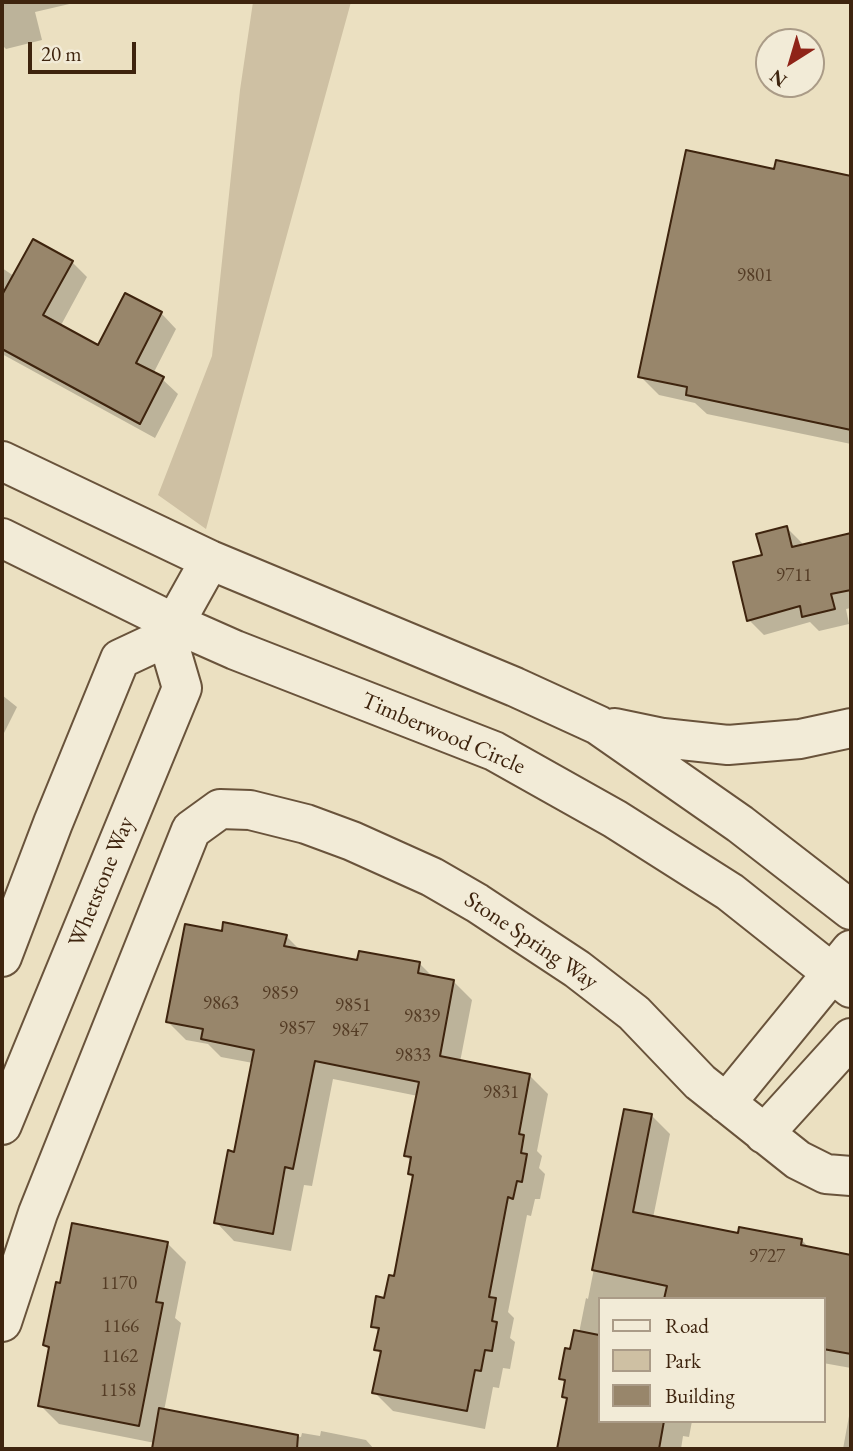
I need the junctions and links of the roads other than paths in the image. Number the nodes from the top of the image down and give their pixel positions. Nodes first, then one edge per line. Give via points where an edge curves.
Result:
1 (2, 461) edge
2 (2, 538) edge
3 (210, 560) junction
4 (170, 630) junction
5 (598, 725) junction
6 (851, 728) edge
7 (851, 910) edge
8 (2, 957) edge
9 (845, 970) edge
10 (851, 1038) edge
11 (726, 1103) junction
12 (2, 1125) edge
13 (764, 1134) junction
14 (851, 1176) edge
15 (2, 1322) edge

1 - 3 street
2 - 4 street, Timberwood Circle
3 - 4 street
3 - 5 street
4 - 8 street via 120,659
4 - 9 street, Timberwood Circle via 235,650 494,751 615,819
4 - 12 street, Whetstone Way via 182,688
5 - 6 street via 728,745 800,739
5 - 7 street via 740,824
9 - 11 street
10 - 13 street
11 - 13 street, Stone Spring Way
11 - 15 street, Stone Spring Way via 635,1013 477,902 432,877 306,824 250,810 220,809 191,830 38,1213
13 - 14 street, Stone Spring Way via 826,1174

